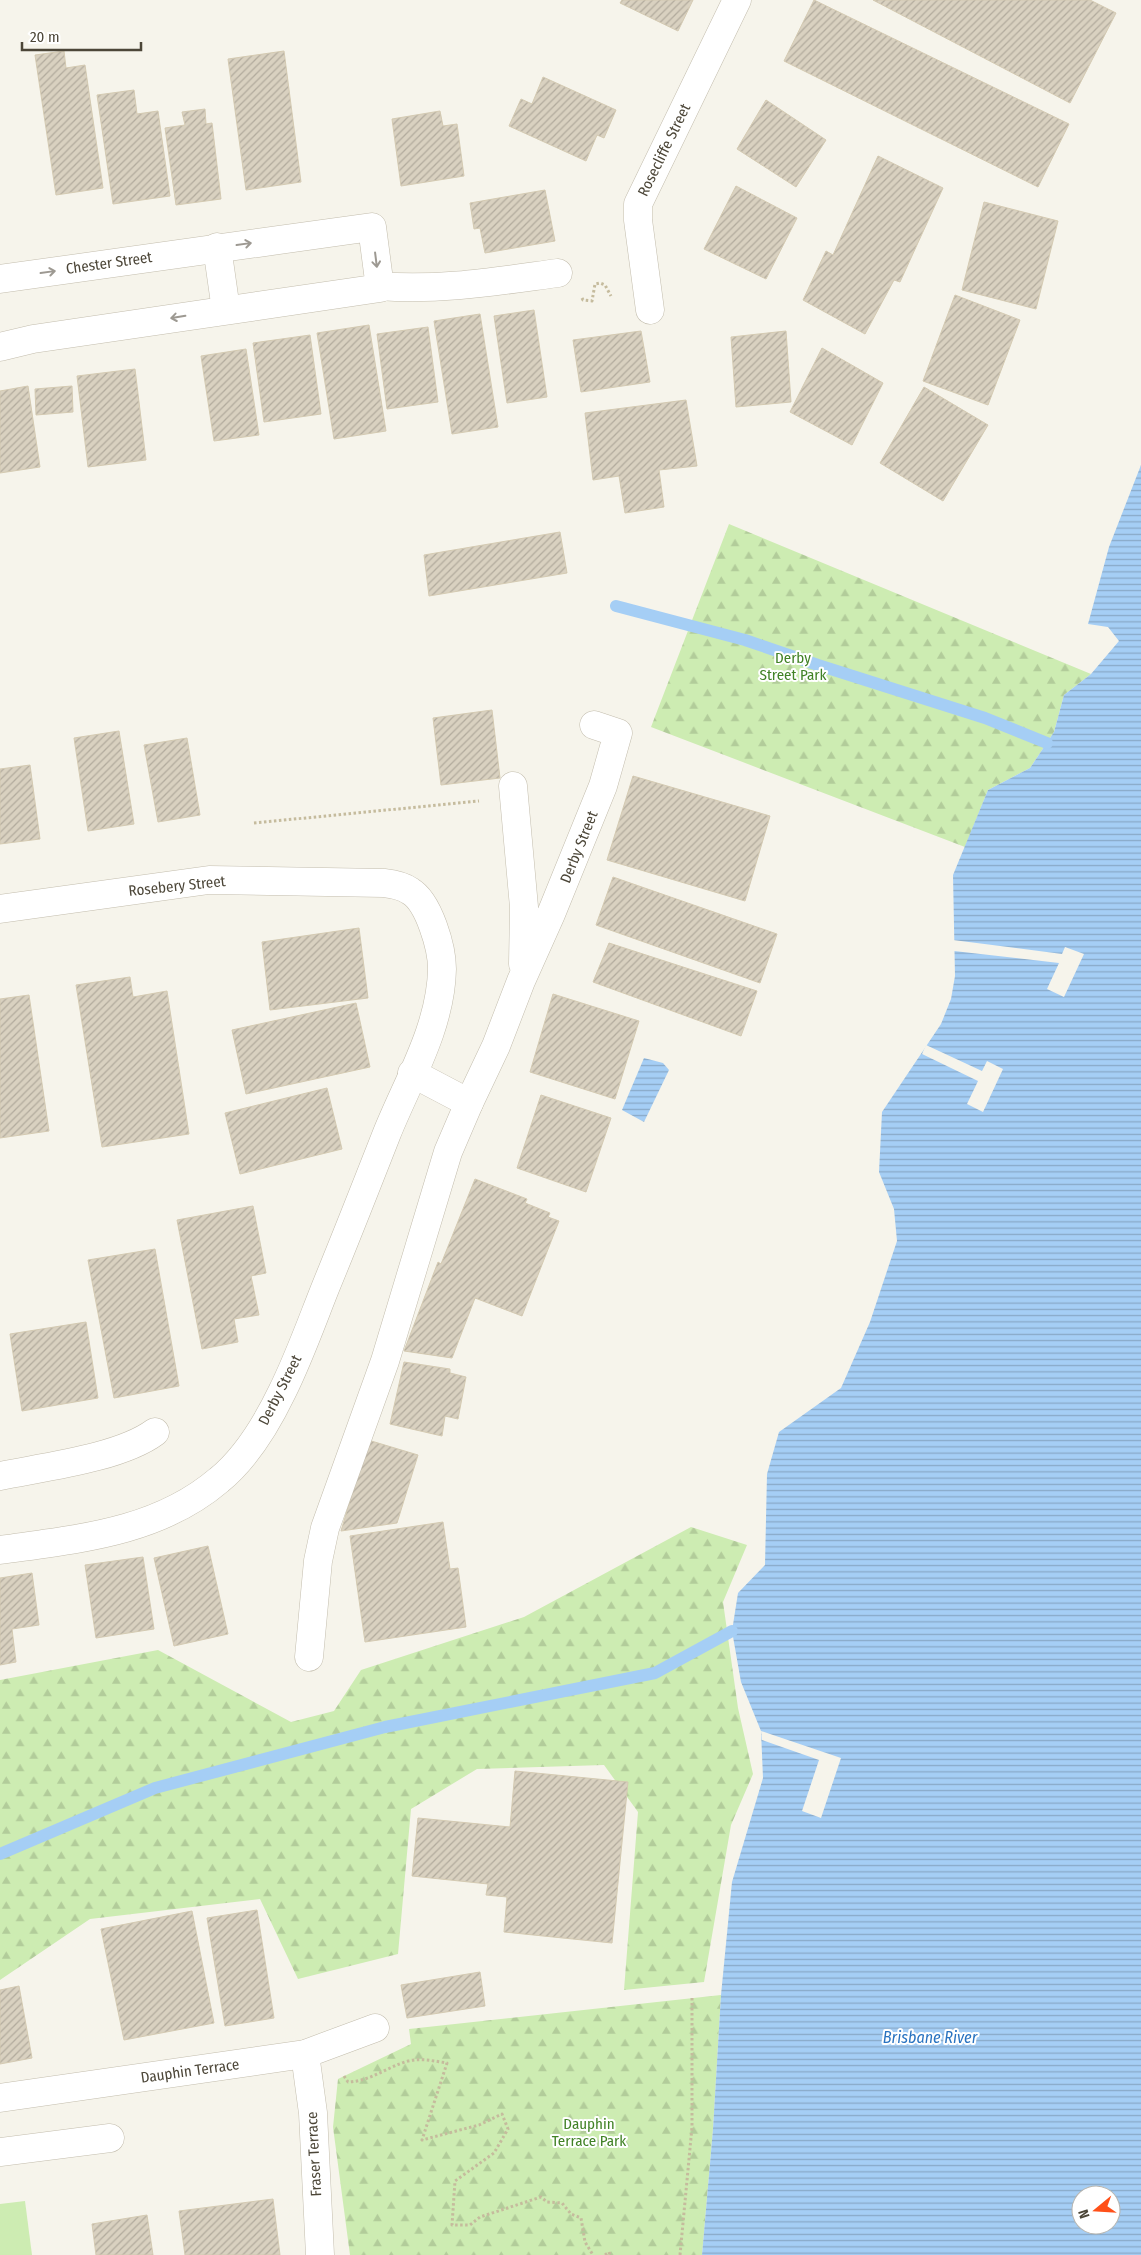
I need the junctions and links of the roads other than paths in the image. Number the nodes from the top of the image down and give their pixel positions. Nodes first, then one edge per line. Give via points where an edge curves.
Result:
1 (737, 0) edge
2 (217, 247) junction
3 (558, 273) dead end
4 (0, 279) edge
5 (379, 286) junction
6 (650, 304) road end
7 (226, 310) junction
8 (0, 338) edge
9 (33, 339) junction
10 (0, 347) edge
11 (594, 725) dead end
12 (513, 792) road end
13 (412, 892) joint
14 (0, 909) edge
15 (521, 981) junction
16 (412, 1073) junction
17 (468, 1103) junction
18 (155, 1432) dead end
19 (0, 1476) edge
20 (0, 1550) edge
21 (309, 1657) dead end
22 (375, 2028) dead end
23 (305, 2054) junction
24 (0, 2098) edge
25 (110, 2138) dead end
26 (0, 2152) edge
27 (320, 2255) edge

1 - 6 street, Rosecliffe Street via 638,204
4 -> 2 street, Chester Street
2 -> 5 street, Chester Street via 372,227
2 - 7 street
3 - 5 street via 443,288
5 - 7 street
7 -> 9 street
8 - 9 street
9 - 10 street
11 - 15 street, Derby Street via 618,733 609,768 552,914
12 - 15 street, Derby Street via 524,907
13 - 14 street, Rosebery Street via 384,883 216,880
13 - 16 street, Derby Street via 433,927 442,966 433,1022
15 - 17 street, Derby Street via 496,1046
16 - 17 street
16 - 20 street, Derby Street via 282,1392 242,1456 207,1490 150,1522 106,1534
17 - 21 street, Derby Street via 448,1152 385,1361 325,1528 318,1561
18 - 19 street via 122,1449
22 - 23 street, Dauphin Terrace
23 - 24 street, Dauphin Terrace
23 - 27 street, Fraser Terrace via 313,2113
25 - 26 street

